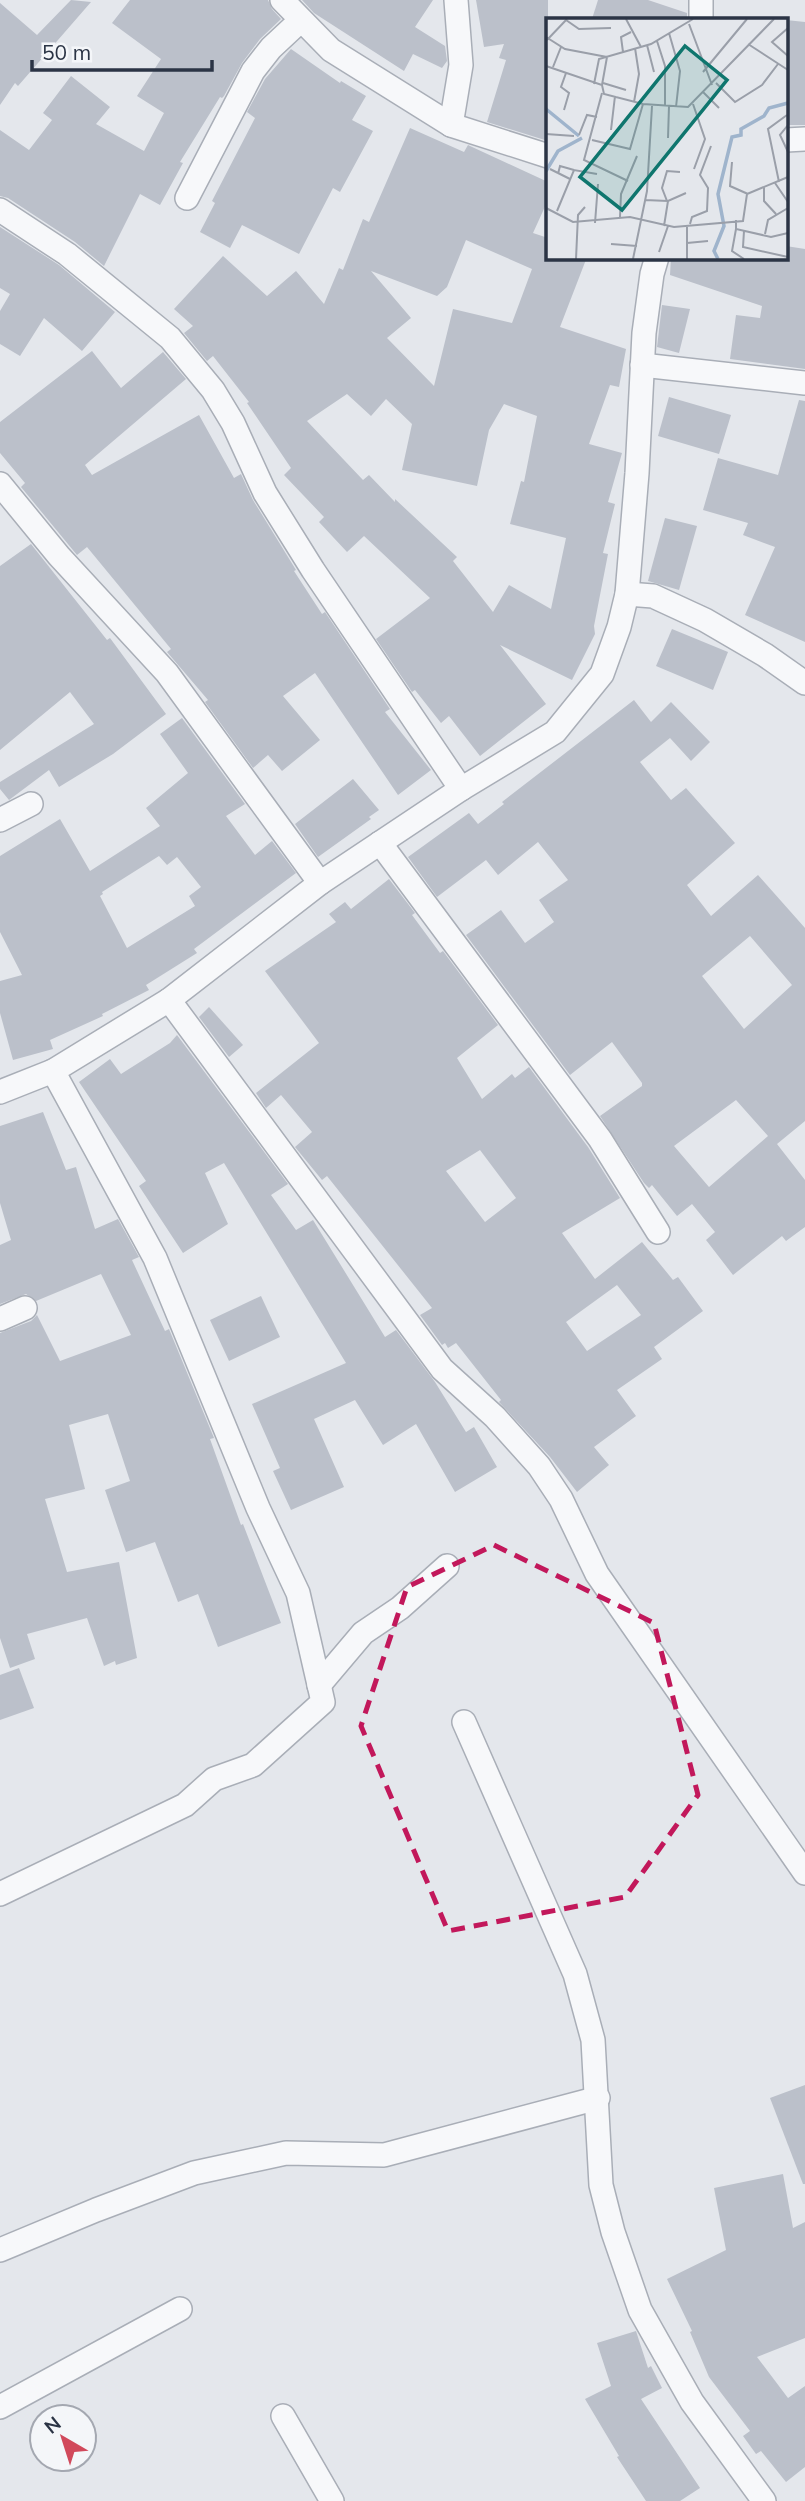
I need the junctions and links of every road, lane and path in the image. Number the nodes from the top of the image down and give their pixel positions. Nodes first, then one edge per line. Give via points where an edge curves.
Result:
1 (282, 0) edge
2 (456, 0) edge
3 (701, 0) edge
4 (701, 18) edge
5 (301, 20) junction
6 (451, 125) junction
7 (546, 155) edge
8 (187, 198) dead end
9 (0, 210) edge
10 (656, 259) edge
11 (642, 365) junction
12 (805, 383) edge
13 (0, 484) edge
14 (627, 594) junction
15 (805, 683) edge
16 (461, 789) junction
17 (31, 804) dead end
18 (0, 820) edge
19 (380, 844) junction
20 (320, 883) junction
21 (169, 1000) junction
22 (53, 1071) junction
23 (0, 1091) edge
24 (657, 1232) dead end
25 (25, 1308) dead end
26 (0, 1319) edge
27 (447, 1566) dead end
28 (319, 1685) junction
29 (464, 1723) dead end
30 (805, 1873) edge
31 (0, 1894) edge
32 (598, 2098) junction
33 (0, 2250) edge
34 (180, 2309) dead end
35 (0, 2407) edge
36 (283, 2416) dead end
37 (332, 2501) edge
38 (764, 2501) edge

1 - 5 street
2 - 6 street via 461,65
3 - 4 street
5 - 6 street via 331,50
5 - 8 street via 253,71
6 - 7 street
9 - 16 street via 66,254 170,338 213,390 265,493
10 - 11 street
11 - 12 street
11 - 14 street
13 - 20 street via 167,673
14 - 15 street via 653,596 705,620
14 - 16 street via 602,674 555,732
16 - 19 street
17 - 18 street
19 - 20 street
19 - 24 street via 600,1139
20 - 21 street
21 - 22 street
21 - 30 street via 442,1369 495,1417 539,1466 561,1499 597,1573
22 - 23 street
22 - 28 street via 155,1258 298,1593
25 - 26 street
27 - 28 street via 400,1608 363,1633
28 - 31 street via 323,1702 253,1765 214,1779 185,1805
29 - 32 street via 575,1974 593,2040
32 - 33 street via 384,2155 286,2153 194,2173
32 - 38 street via 601,2185 640,2310 692,2402
34 - 35 street
36 - 37 street

